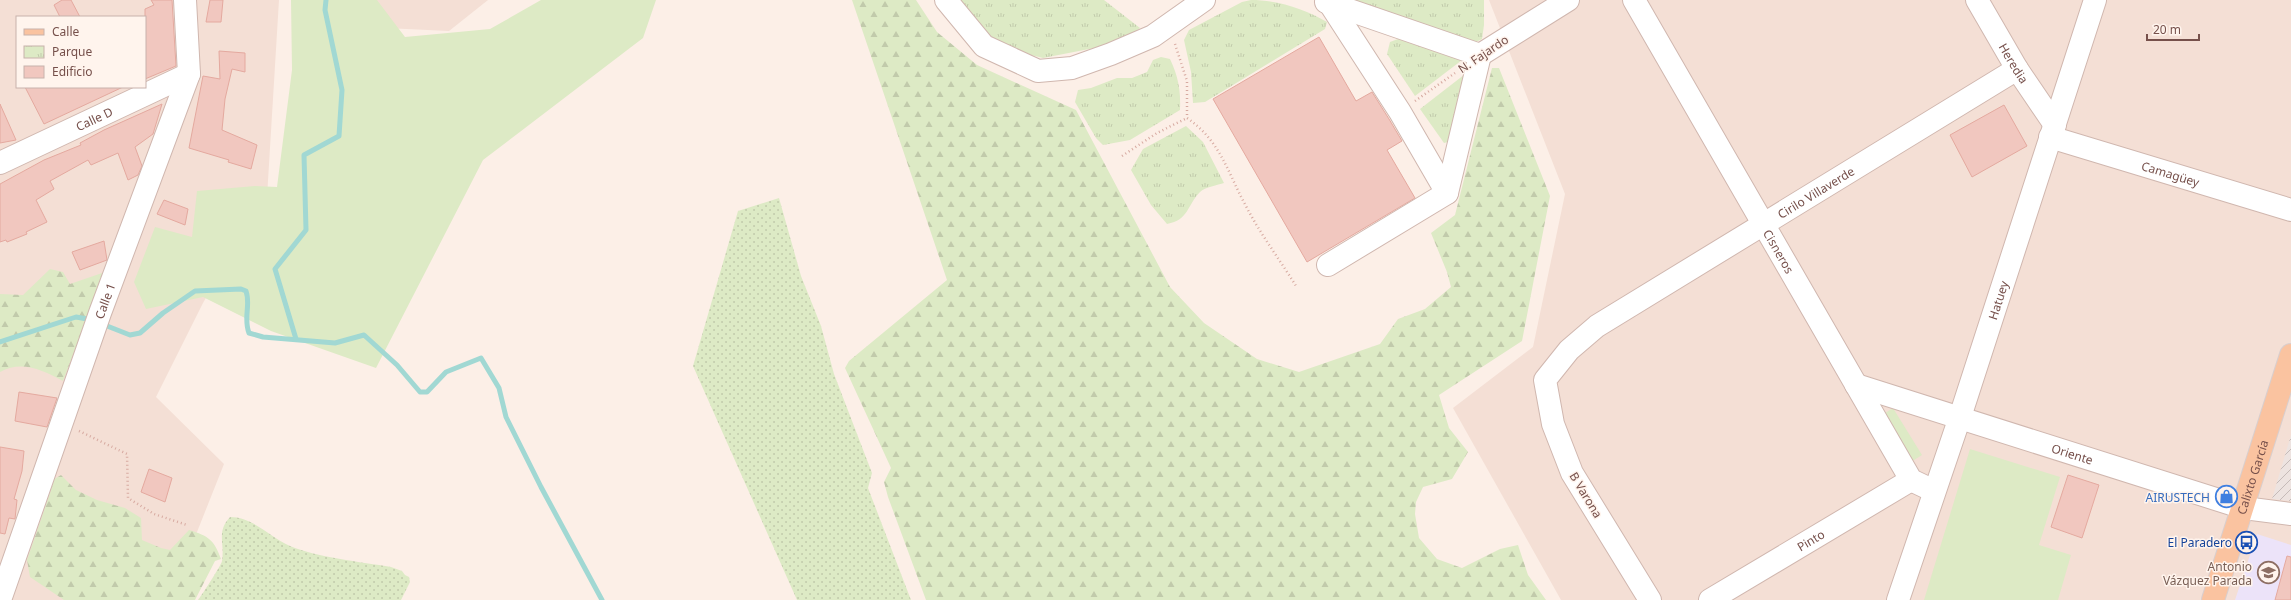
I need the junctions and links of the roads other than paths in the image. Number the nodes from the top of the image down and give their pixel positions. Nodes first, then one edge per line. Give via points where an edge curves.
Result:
1 (185, 0) edge
2 (946, 0) edge
3 (1204, 0) edge
4 (1568, 0) edge
5 (1634, 0) edge
6 (1976, 0) edge
7 (2095, 0) edge
8 (1327, 1) edge
9 (1480, 55) junction
10 (2017, 69) junction
11 (189, 74) junction
12 (2053, 131) junction
13 (0, 163) edge
14 (1447, 193) junction
15 (2291, 210) edge
16 (1764, 225) junction
17 (1328, 265) dead end
18 (2291, 355) edge
19 (1545, 380) joint
20 (1856, 385) junction
21 (2286, 386) edge
22 (1960, 418) junction
23 (1911, 480) junction
24 (1934, 491) junction
25 (2244, 508) junction
26 (2291, 514) edge
27 (2291, 525) edge
28 (0, 600) edge
29 (1650, 600) edge
30 (1710, 600) edge
31 (1898, 600) edge
32 (2213, 600) edge

1 - 11 street, Calle 1
2 - 3 street via 984,46 1038,71 1072,68 1153,36
4 - 9 street, N. Fajardo
5 - 16 street, Cisneros
6 - 10 street, Heredia
7 - 12 street, Hatuey
8 - 9 street
8 - 14 street via 1400,112
9 - 14 street
10 - 12 street, Heredia
10 - 16 street, Cirilo Villaverde
11 - 13 street, Calle D
11 - 28 street, Calle 1 via 92,335
12 - 15 street, Camagüey
12 - 22 street, Hatuey
14 - 17 street
16 - 19 street, Cirilo Villaverde via 1597,326 1569,350
16 - 20 street, Cisneros
18 - 21 main road, Calixto García
19 - 29 street, B Varona via 1553,424 1572,473
20 - 22 street, Oriente
20 - 23 street, Cisneros
21 - 25 main road, Calixto García
22 - 24 street, Hatuey
22 - 25 street, Oriente
23 - 24 street
23 - 30 street, Pinto
24 - 31 street, Hatuey
25 - 26 street, Oriente
25 - 27 street
25 - 32 main road, Calixto García

